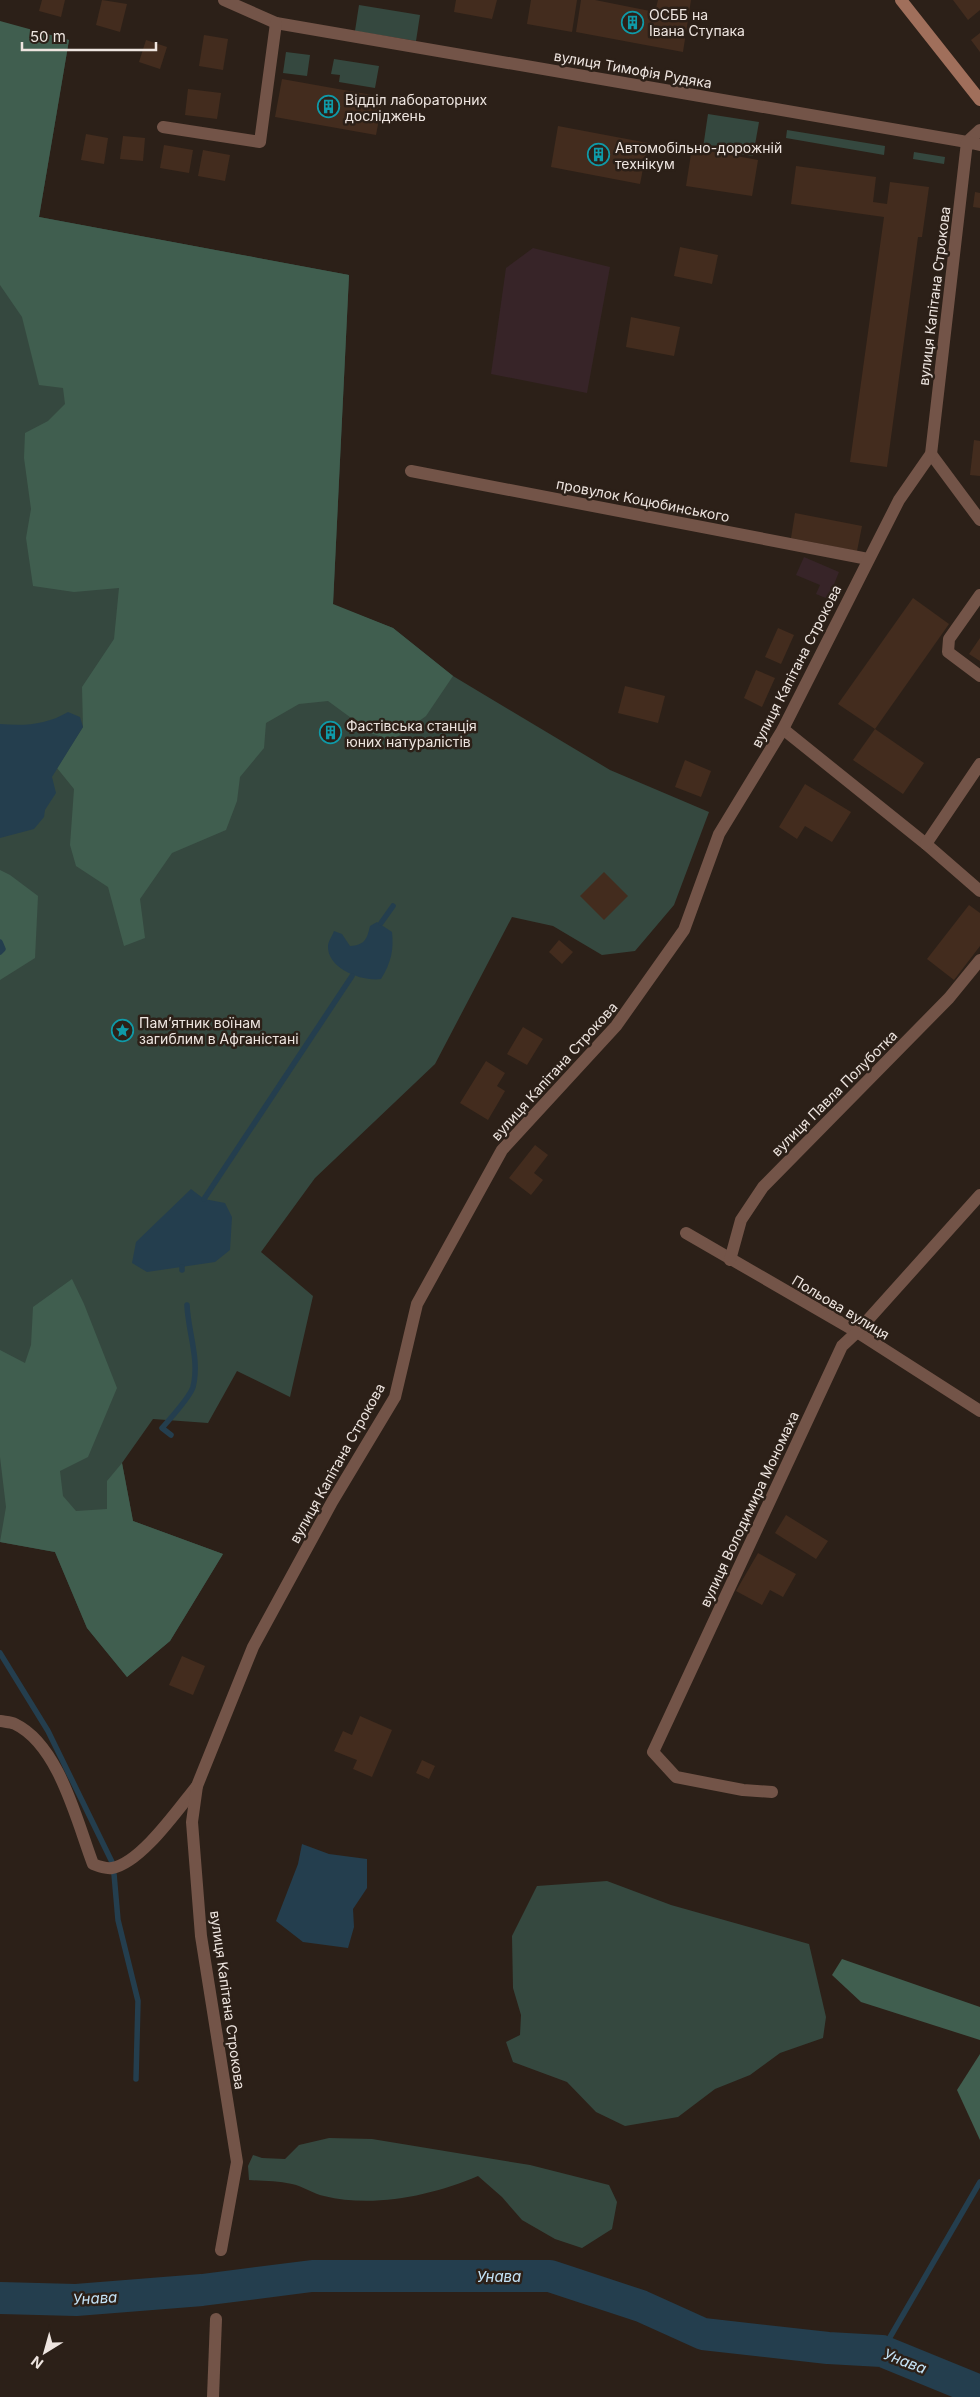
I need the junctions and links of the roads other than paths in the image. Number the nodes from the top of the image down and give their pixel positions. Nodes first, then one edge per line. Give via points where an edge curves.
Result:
1 (224, 0) edge
2 (901, 0) edge
3 (276, 23) junction
4 (980, 100) edge
5 (163, 126) dead end
6 (980, 130) edge
7 (967, 142) junction
8 (980, 145) edge
9 (931, 454) junction
10 (411, 471) dead end
11 (980, 520) edge
12 (868, 559) junction
13 (980, 595) edge
14 (980, 676) edge
15 (783, 730) junction
16 (980, 764) edge
17 (926, 844) junction
18 (980, 891) edge
19 (980, 960) edge
20 (980, 1195) edge
21 (686, 1233) dead end
22 (730, 1260) junction
23 (857, 1332) junction
24 (980, 1411) edge
25 (0, 1721) edge
26 (197, 1786) junction
27 (772, 1792) dead end
28 (220, 2250) dead end
29 (216, 2318) dead end
30 (213, 2397) edge

1 - 3 street, вулиця Тимофія Рудяка
2 - 4 street
3 - 5 street via 260,142
3 - 7 street, вулиця Тимофія Рудяка
6 - 7 street
7 - 8 street, вулиця Тимофія Рудяка
7 - 9 street, вулиця Капітана Строкова
9 - 11 street
9 - 12 street, вулиця Капітана Строкова via 899,500
10 - 12 street, провулок Коцюбинського
12 - 15 street, вулиця Капітана Строкова
13 - 14 street via 950,639 948,652
15 - 17 street
15 - 26 street, вулиця Капітана Строкова via 719,834 684,930 616,1026 502,1150 437,1266 417,1304 395,1397 332,1502 253,1647
16 - 17 street
17 - 18 street
19 - 22 street, вулиця Павла Полуботка via 949,998 763,1187 741,1220
20 - 23 street, вулиця Володимира Мономаха
21 - 22 street, Польова вулиця
22 - 23 street, Польова вулиця
23 - 24 street, Польова вулиця
23 - 27 street, вулиця Володимира Мономаха via 842,1346 653,1752 676,1777 743,1790
25 - 26 street via 15,1724 37,1740 57,1770 93,1864 110,1869 131,1861
26 - 28 street, вулиця Капітана Строкова via 192,1822 200,1936 237,2162
29 - 30 street

